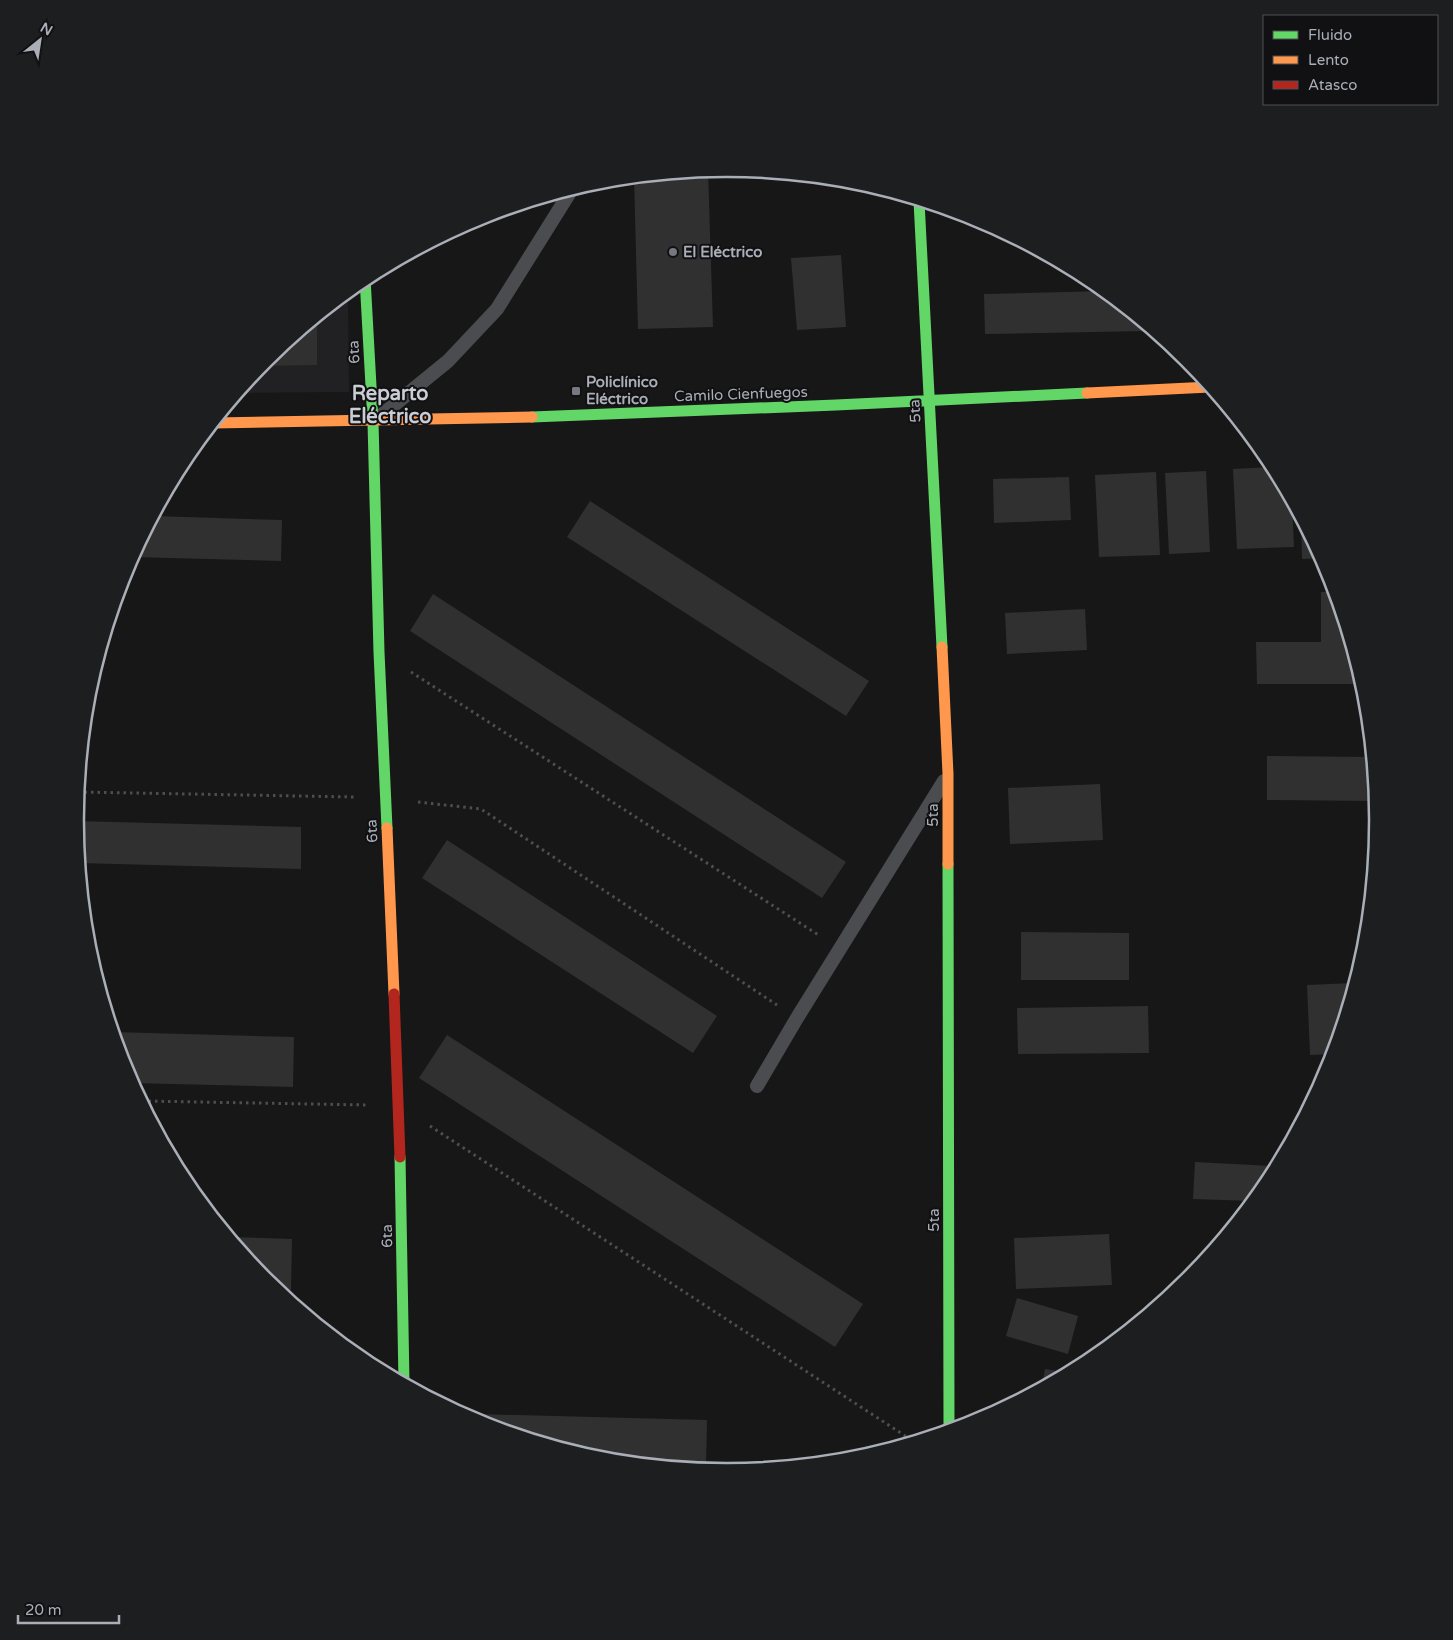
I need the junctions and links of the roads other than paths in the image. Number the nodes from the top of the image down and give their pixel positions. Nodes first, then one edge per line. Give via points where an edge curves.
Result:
1 (567, 198) edge
2 (919, 207) edge
3 (366, 288) edge
4 (1202, 387) edge
5 (930, 401) junction
6 (223, 422) edge
7 (373, 422) junction
8 (948, 774) junction
9 (757, 1086) dead end
10 (404, 1376) edge
11 (949, 1423) edge

1 - 7 lane via 497,309 448,362
2 - 5 street, 5ta
3 - 7 street, 6ta
4 - 5 street, Camilo Cienfuegos
5 - 7 street, Camilo Cienfuegos
5 - 8 street, 5ta
6 - 7 street, Camilo Cienfuegos
7 - 10 street, 6ta via 379,652 399,1106
8 - 9 lane
8 - 11 street, 5ta

